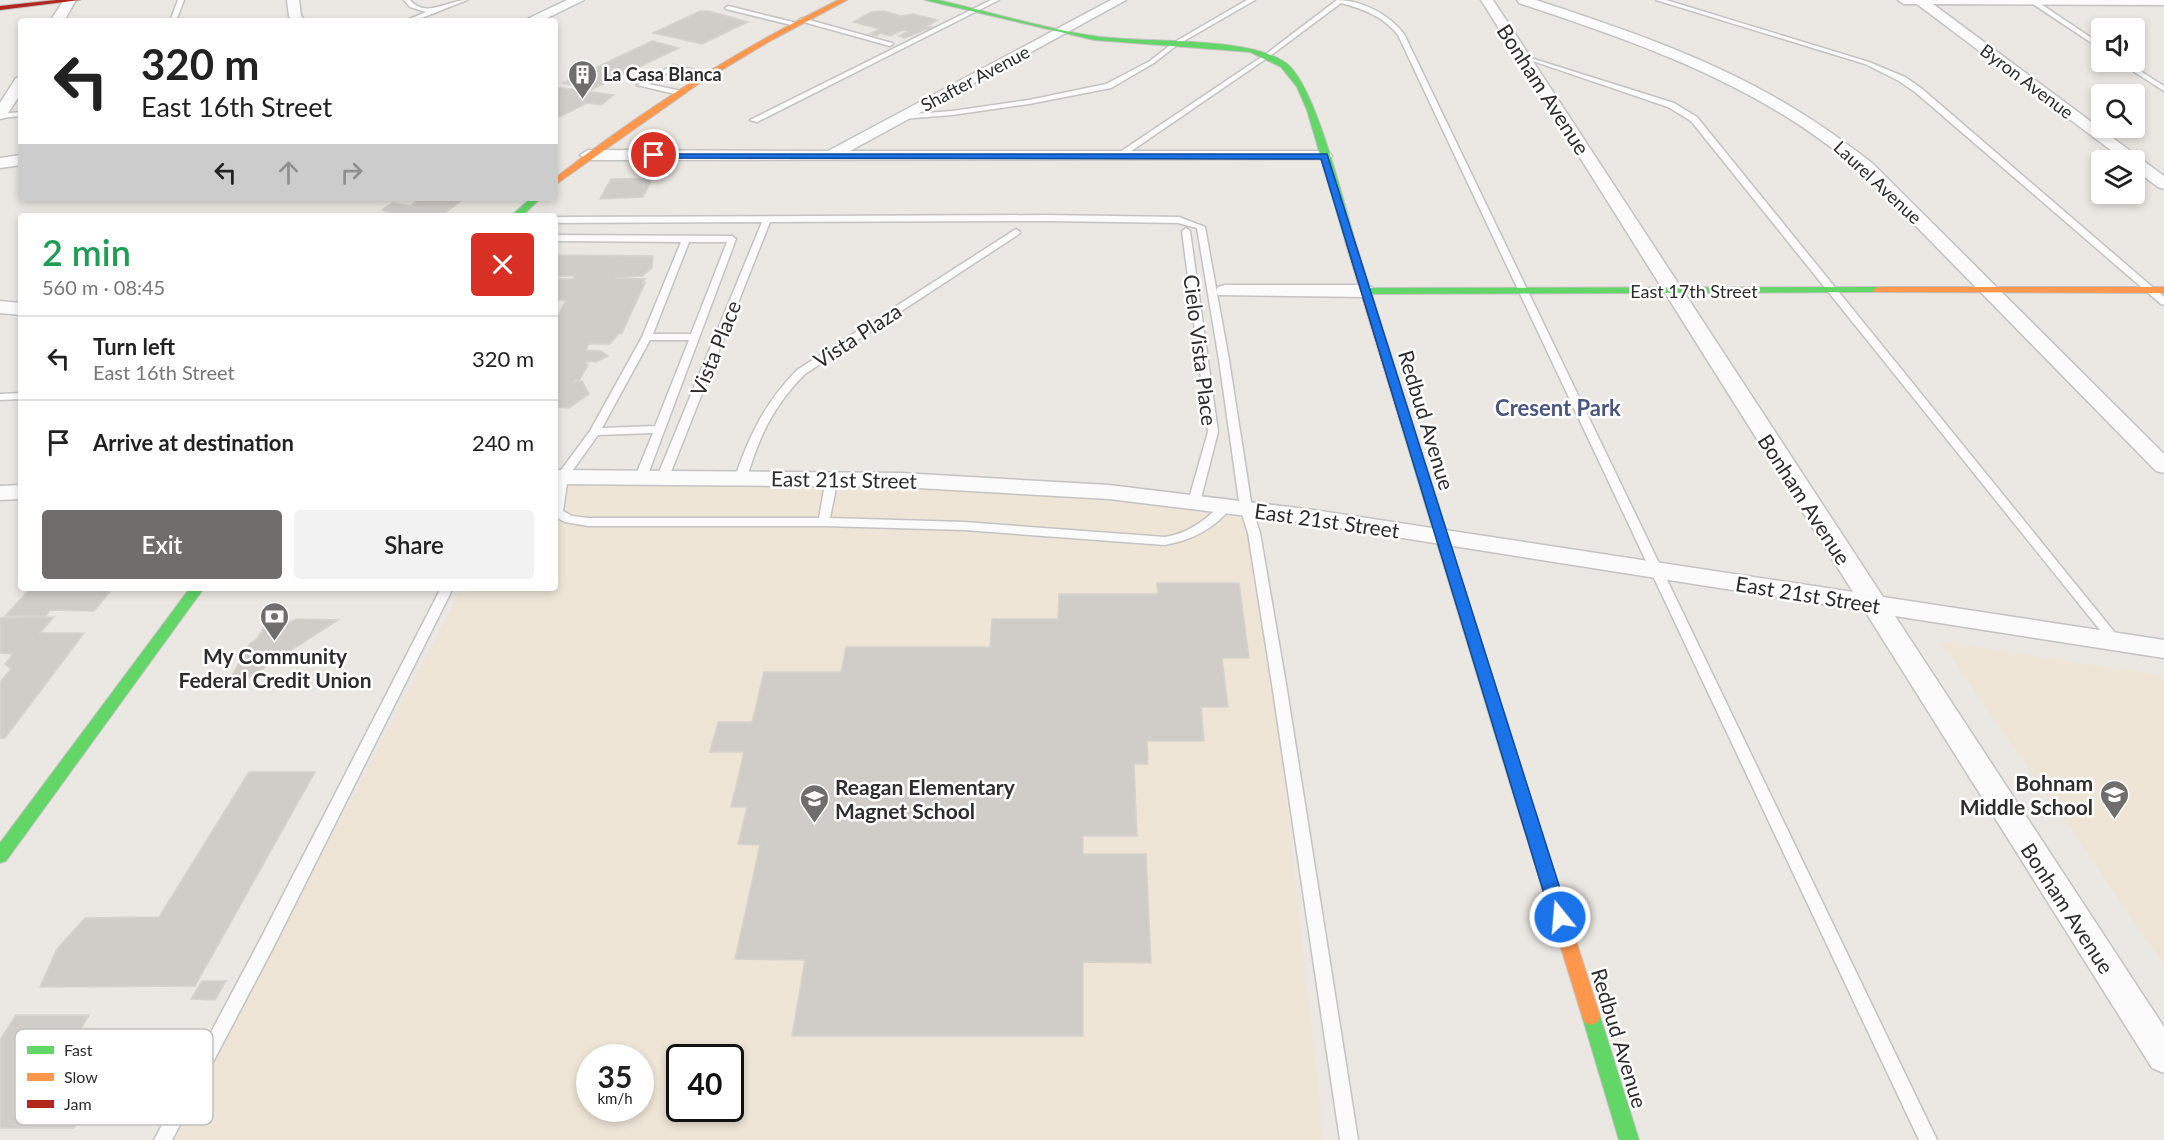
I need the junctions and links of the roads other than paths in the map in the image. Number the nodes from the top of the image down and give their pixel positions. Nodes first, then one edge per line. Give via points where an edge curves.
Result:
1 (69, 0) edge
2 (76, 0) edge
3 (181, 0) edge
4 (294, 0) edge
5 (407, 0) edge
6 (464, 0) edge
7 (578, 0) edge
8 (843, 0) edge
9 (996, 0) edge
10 (1120, 0) edge
11 (1252, 0) edge
12 (1659, 0) edge
13 (1904, 0) edge
14 (939, 1) edge
15 (1340, 1) edge
16 (1920, 1) edge
17 (2032, 1) edge
18 (2138, 1) edge
19 (2164, 1) edge
20 (1512, 5) edge
21 (0, 8) edge
22 (728, 8) dead end
23 (974, 11) junction
24 (432, 12) junction
25 (2164, 16) edge
26 (59, 18) edge
27 (174, 18) edge
28 (297, 18) edge
29 (416, 18) edge
30 (537, 18) edge
31 (799, 22) junction
32 (1063, 32) junction
33 (2091, 41) edge
34 (890, 44) dead end
35 (1175, 44) junction
36 (1268, 55) junction
37 (1523, 56) junction
38 (2138, 72) edge
39 (708, 74) junction
40 (18, 86) edge
41 (2164, 89) edge
42 (678, 93) junction
43 (18, 114) edge
44 (0, 116) edge
45 (902, 117) junction
46 (754, 120) dead end
47 (2119, 150) edge
48 (588, 155) junction
49 (830, 156) junction
50 (1118, 156) junction
51 (1324, 156) junction
52 (18, 160) edge
53 (0, 163) edge
54 (2145, 169) edge
55 (558, 180) edge
56 (2164, 183) edge
57 (533, 201) edge
58 (519, 213) edge
59 (767, 219) junction
60 (558, 220) edge
61 (1186, 231) dead end
62 (1016, 232) dead end
63 (558, 238) edge
64 (686, 239) junction
65 (1990, 290) junction
66 (2150, 290) junction
67 (2164, 290) edge
68 (1225, 291) dead end
69 (1365, 291) junction
70 (1523, 291) junction
71 (1673, 291) junction
72 (1831, 291) junction
73 (2164, 302) edge
74 (0, 307) edge
75 (18, 309) edge
76 (647, 337) junction
77 (694, 338) junction
78 (18, 396) edge
79 (0, 397) edge
80 (660, 429) junction
81 (595, 432) junction
82 (2164, 466) edge
83 (559, 477) edge
84 (652, 477) junction
85 (741, 477) junction
86 (832, 478) junction
87 (18, 492) edge
88 (0, 493) edge
89 (558, 495) edge
90 (1194, 502) junction
91 (1236, 507) junction
92 (558, 514) edge
93 (824, 522) junction
94 (1441, 537) junction
95 (1655, 570) junction
96 (194, 591) edge
97 (445, 591) edge
98 (1873, 604) junction
99 (2116, 642) junction
100 (2164, 649) edge
101 (0, 856) edge
102 (213, 1045) edge
103 (2164, 1057) edge
104 (171, 1125) edge
105 (163, 1140) edge
106 (1349, 1140) edge
107 (1629, 1140) edge
108 (1928, 1140) edge

1 - 2 street
1 - 21 street
1 - 26 street
3 - 27 lane
4 - 28 street
5 - 24 lane via 412,6
6 - 24 lane
7 - 30 street
8 - 31 street
9 - 23 lane
10 - 32 street, Shafter Avenue
11 - 35 lane
12 - 66 lane via 1867,63 1902,79
13 - 16 street
14 - 23 street, Redbud Avenue
15 - 36 lane
15 - 70 lane via 1387,18 1401,34
16 - 17 street
16 - 47 street, Byron Avenue
17 - 18 street
17 - 33 lane
18 - 19 street
18 - 25 street
20 - 37 street, Bonham Avenue
20 - 65 street, Laurel Avenue via 1616,31 1697,62 1772,100 1866,166
22 - 31 lane
23 - 32 street, Redbud Avenue
23 - 46 lane
24 - 29 lane
31 - 34 lane
31 - 39 street
32 - 35 street, Redbud Avenue via 1118,41
32 - 45 street, Shafter Avenue
35 - 36 street, Redbud Avenue via 1238,48
35 - 45 lane via 1132,74 1089,92
36 - 50 lane
36 - 51 street, Redbud Avenue via 1287,65 1301,84
37 - 71 street, Bonham Avenue
37 - 72 lane via 1689,114
38 - 41 lane
39 - 42 street
39 - 42 lane via 673,67 641,85
40 - 44 street
42 - 48 street
43 - 44 lane
45 - 49 street, Shafter Avenue
48 - 49 street
48 - 55 street
49 - 50 street
50 - 51 street
51 - 69 street, Redbud Avenue
52 - 53 street
54 - 56 street, Byron Avenue
57 - 58 street
59 - 60 lane
59 - 84 lane, Vista Place
59 - 91 lane via 1179,220 1201,227 1220,337
61 - 90 lane, Cielo Vista Place via 1213,432
62 - 85 lane, Vista Plaza via 801,372 780,392 757,429
63 - 64 lane
64 - 76 lane
64 - 77 lane via 732,239
65 - 66 street, East 17th Street
65 - 72 street, East 17th Street
65 - 82 street, Laurel Avenue
66 - 67 street, East 17th Street
66 - 73 lane
68 - 69 street, East 17th Street
69 - 70 street, East 17th Street
69 - 94 street, Redbud Avenue
70 - 71 street, East 17th Street
70 - 95 lane
71 - 72 street, East 17th Street
71 - 98 street, Bonham Avenue
72 - 99 lane
74 - 75 street
76 - 77 lane
76 - 81 lane
77 - 80 lane
78 - 79 lane
80 - 81 lane
80 - 84 lane
81 - 83 lane
83 - 84 street, East 21st Street
83 - 89 lane
84 - 85 street, East 21st Street
85 - 86 street, East 21st Street
86 - 90 street, East 21st Street via 1000,483
86 - 93 lane
87 - 88 street
90 - 91 street, East 21st Street
91 - 93 lane via 1198,532 1165,541 964,526
91 - 94 street, East 21st Street
91 - 106 lane via 1254,533
92 - 93 lane via 588,522
94 - 95 street, East 21st Street
94 - 107 street, Redbud Avenue
95 - 98 street, East 21st Street
95 - 108 lane
96 - 101 street
97 - 102 lane
98 - 99 street, East 21st Street
98 - 103 street, Bonham Avenue
99 - 100 street, East 21st Street
104 - 105 lane

